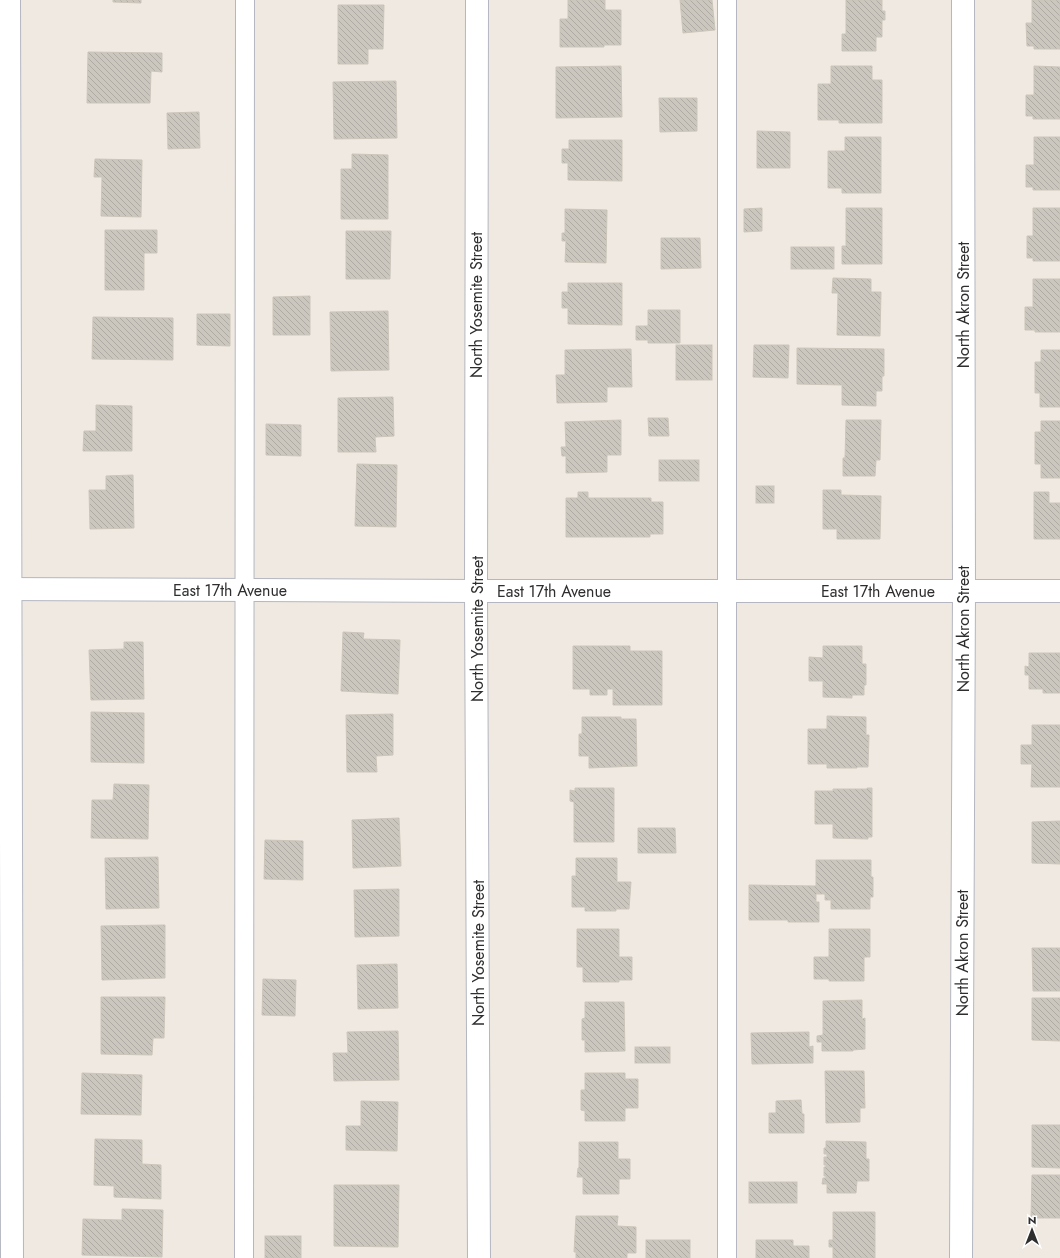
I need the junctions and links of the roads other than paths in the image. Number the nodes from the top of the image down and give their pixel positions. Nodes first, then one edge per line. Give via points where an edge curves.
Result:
1 (9, 0) edge
2 (245, 0) edge
3 (476, 0) edge
4 (726, 0) edge
5 (963, 0) edge
6 (5, 589) edge
7 (244, 590) junction
8 (476, 591) junction
9 (726, 591) junction
10 (964, 591) junction
11 (1060, 591) edge
12 (12, 1258) edge
13 (244, 1258) edge
14 (479, 1258) edge
15 (726, 1258) edge
16 (961, 1258) edge

1 - 6 street
2 - 7 lane
3 - 8 street, North Yosemite Street
4 - 9 lane
5 - 10 street, North Akron Street
6 - 7 street, East 17th Avenue
6 - 12 street
7 - 8 street, East 17th Avenue
7 - 13 lane
8 - 9 street, East 17th Avenue
8 - 14 street, North Yosemite Street
9 - 10 street, East 17th Avenue
9 - 15 lane
10 - 11 street, East 17th Avenue
10 - 16 street, North Akron Street

